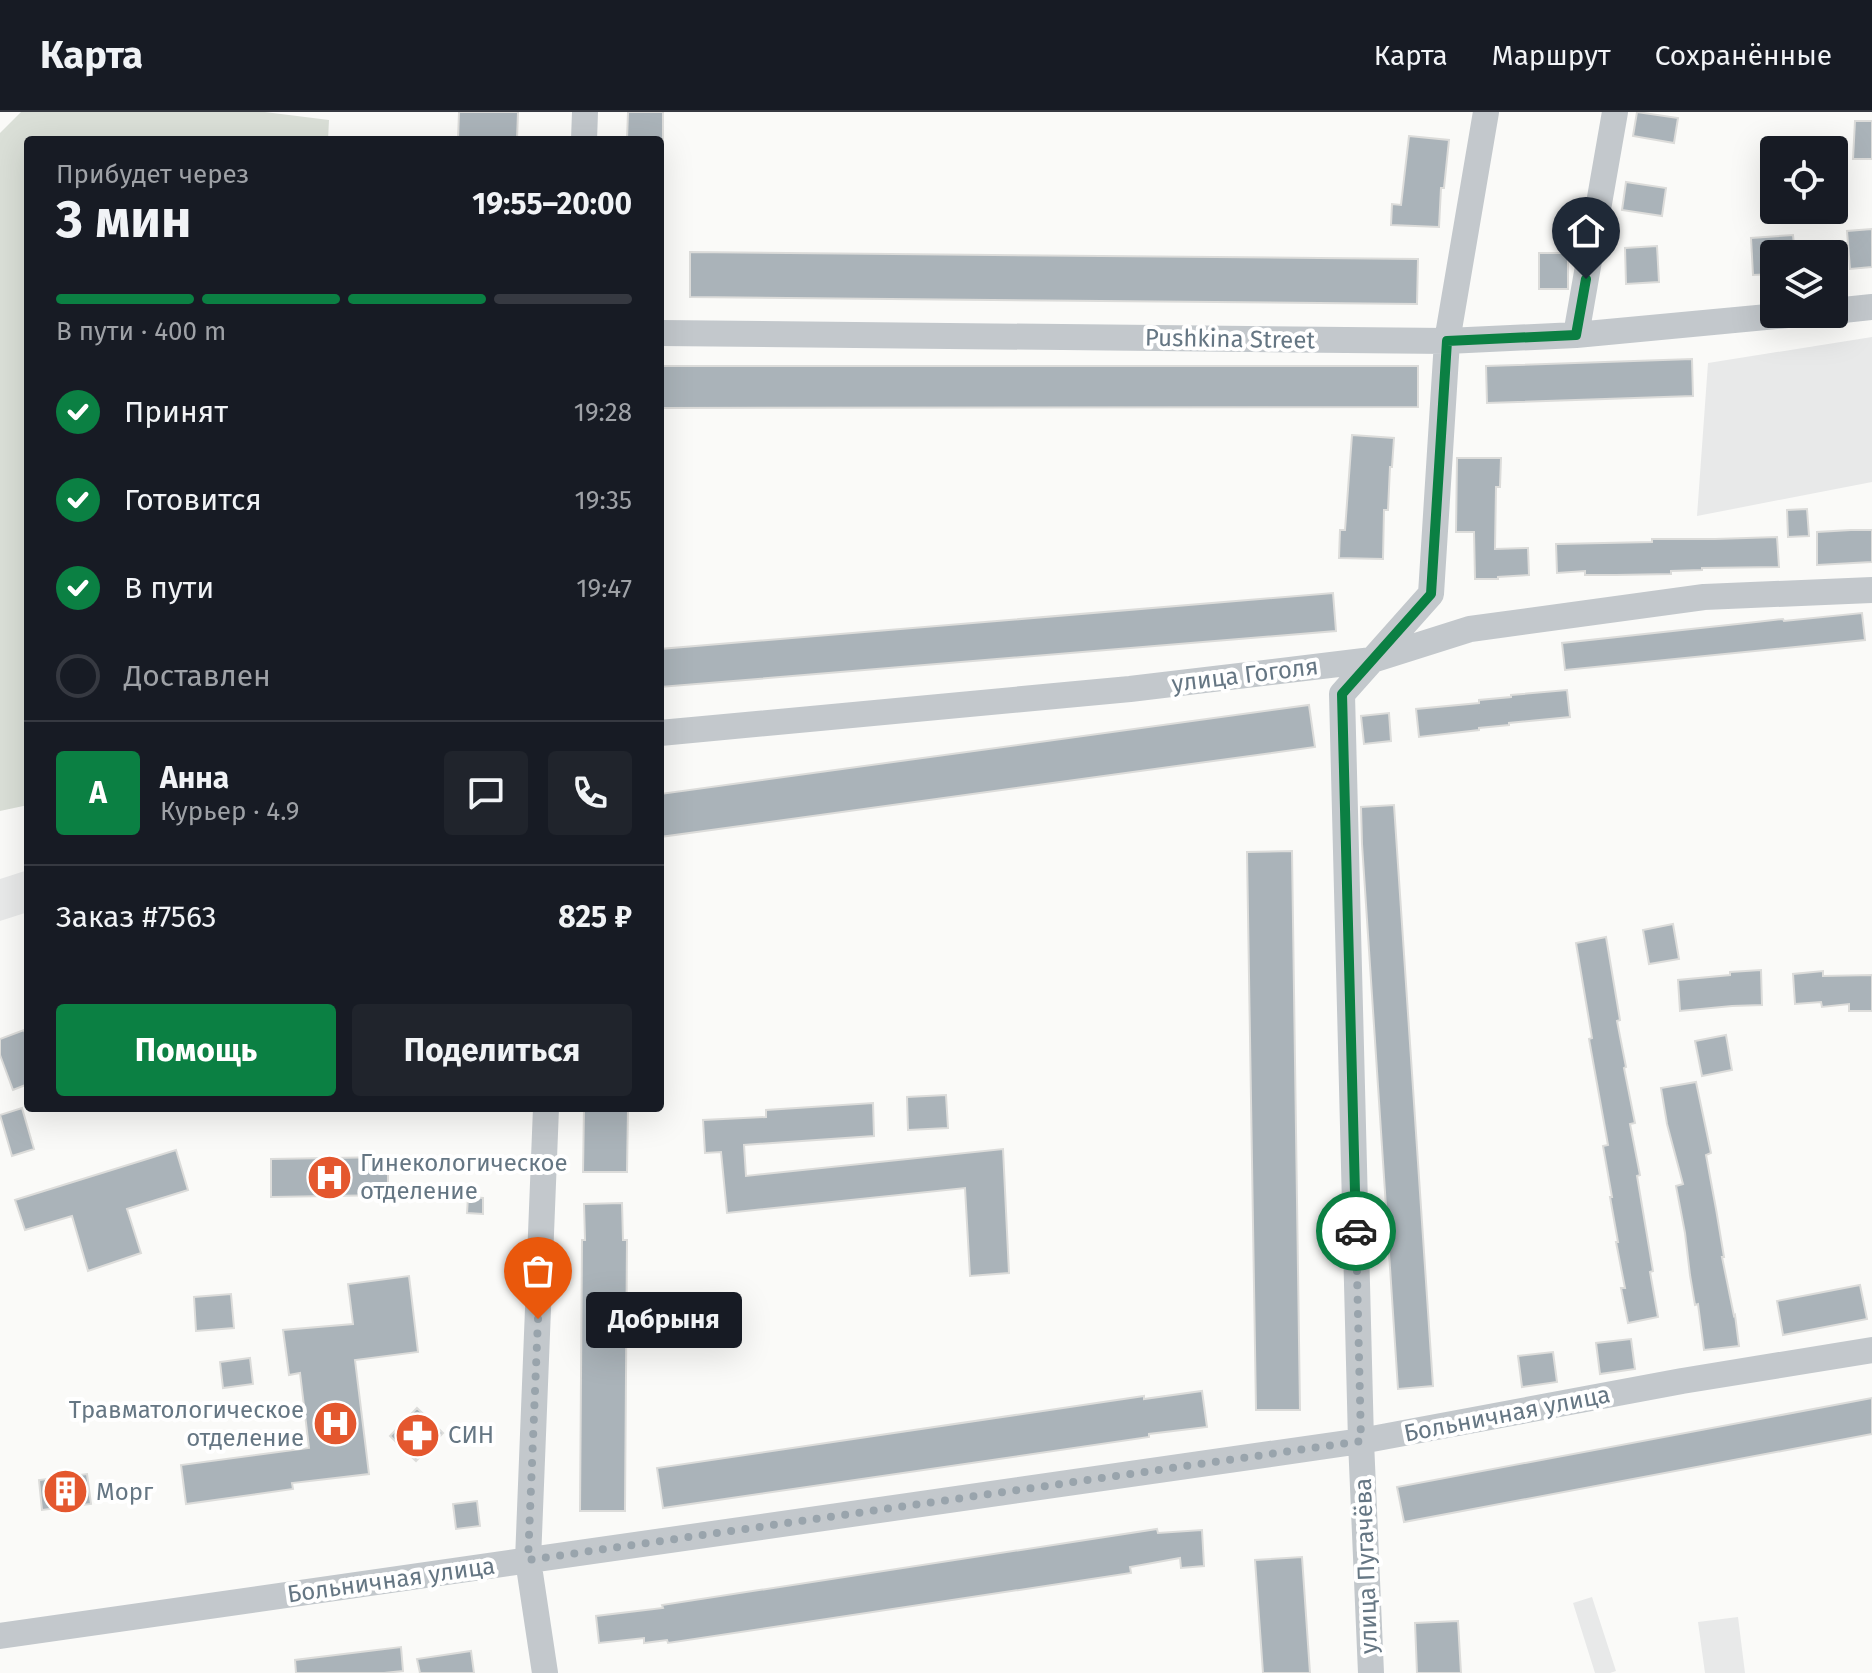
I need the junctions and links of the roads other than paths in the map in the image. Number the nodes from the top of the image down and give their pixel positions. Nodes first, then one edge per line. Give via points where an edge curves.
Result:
1 (585, 112) edge
2 (1486, 112) edge
3 (1615, 112) edge
4 (584, 136) edge
5 (1872, 307) edge
6 (1848, 310) edge
7 (1760, 318) edge
8 (664, 333) edge
9 (1576, 335) junction
10 (1447, 341) junction
11 (1872, 590) edge
12 (1372, 660) junction
13 (664, 733) edge
14 (546, 1112) edge
15 (1872, 1350) edge
16 (1361, 1441) junction
17 (528, 1560) junction
18 (0, 1636) edge
19 (545, 1673) edge
20 (1371, 1673) edge

1 - 4 street
2 - 10 street, улица Пугачёва
3 - 9 street
5 - 6 street
7 - 9 street, Pushkina Street
8 - 10 street, Pushkina Street
9 - 10 street, Pushkina Street
10 - 12 street, улица Пугачёва via 1431,594
11 - 12 street, улица Гоголя via 1704,597 1470,629
12 - 13 street, улица Гоголя via 1130,689
12 - 16 street, улица Пугачёва via 1342,694
14 - 17 street
15 - 16 street, Больничная улица
16 - 17 street, Больничная улица
16 - 20 street, улица Пугачёва
17 - 18 street, Больничная улица
17 - 19 street

